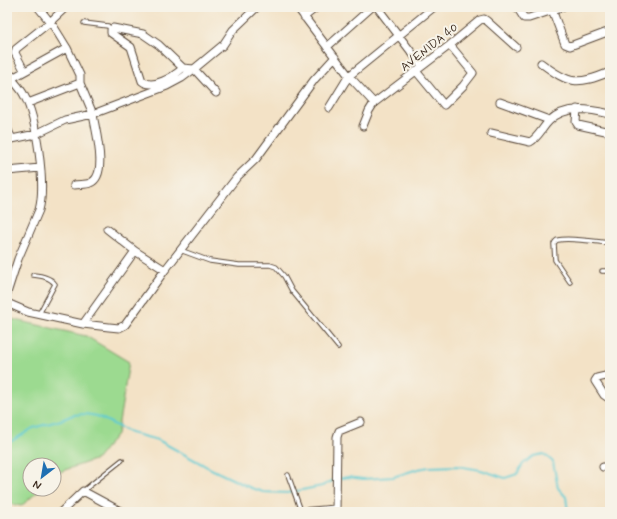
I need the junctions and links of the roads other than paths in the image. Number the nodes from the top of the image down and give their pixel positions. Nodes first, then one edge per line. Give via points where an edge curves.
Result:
1 (38, 7) edge
2 (66, 7) edge
3 (257, 7) edge
4 (296, 7) edge
5 (317, 7) edge
6 (372, 7) edge
7 (377, 7) edge
8 (434, 7) edge
9 (517, 7) edge
10 (562, 7) edge
11 (552, 9) edge
12 (304, 17) junction
13 (50, 22) junction
14 (84, 23) dead end
15 (111, 30) junction
16 (610, 31) edge
17 (399, 36) junction
18 (450, 45) junction
19 (327, 47) junction
20 (516, 47) dead end
21 (67, 48) junction
22 (335, 57) junction
23 (541, 63) dead end
24 (183, 68) junction
25 (419, 68) junction
26 (194, 69) junction
27 (24, 70) junction
28 (610, 72) edge
29 (349, 76) junction
30 (9, 79) edge
31 (80, 83) junction
32 (216, 93) dead end
33 (500, 102) dead end
34 (28, 103) junction
35 (374, 103) junction
36 (329, 108) dead end
37 (577, 109) junction
38 (93, 114) junction
39 (610, 114) edge
40 (549, 120) junction
41 (363, 126) dead end
42 (7, 128) edge
43 (610, 132) edge
44 (491, 133) dead end
45 (36, 134) junction
46 (9, 140) edge
47 (40, 168) junction
48 (7, 171) edge
49 (74, 185) dead end
50 (107, 228) dead end
51 (610, 243) edge
52 (180, 250) junction
53 (135, 251) junction
54 (165, 270) junction
55 (602, 271) dead end
56 (610, 271) edge
57 (33, 275) dead end
58 (570, 282) dead end
59 (7, 292) edge
60 (7, 303) edge
61 (39, 314) junction
62 (83, 324) junction
63 (338, 347) dead end
64 (610, 375) edge
65 (610, 399) edge
66 (361, 422) dead end
67 (122, 460) dead end
68 (288, 475) dead end
69 (82, 491) junction
70 (335, 511) edge
71 (61, 512) edge
72 (122, 512) edge
73 (301, 512) edge

1 - 13 street
2 - 13 street
3 - 26 street via 233,30 223,45
4 - 12 street
5 - 12 street
6 - 19 street
7 - 17 street
8 - 17 street
9 - 11 street via 524,18
10 - 11 street
11 - 16 street via 565,44 570,46
12 - 19 street
13 - 21 street
13 - 27 street via 16,49 15,53
14 - 15 lane via 108,26
15 - 24 street via 118,28 143,34
15 - 24 street via 111,33 131,47 142,81 145,83 162,81
17 - 25 street
17 - 29 street
18 - 20 street, AVENIDA 40 via 484,19
18 - 25 street, AVENIDA 40
18 - 25 street via 473,73 444,105
19 - 22 street
21 - 27 street
21 - 31 street via 80,75
22 - 29 street
22 - 52 street via 314,80 256,159 237,177
23 - 28 street via 556,75 579,82
24 - 26 street
25 - 35 street, AVENIDA 40
26 - 32 street
26 - 38 street via 167,86
27 - 30 street
29 - 35 street
29 - 36 street
30 - 34 street
31 - 34 street
31 - 38 street
33 - 40 street
34 - 45 street
35 - 41 street, AVENIDA 40
37 - 39 street
37 - 40 street via 568,110
37 - 43 street via 578,125
38 - 45 street via 65,120
38 - 49 street via 100,152 100,172 91,183
40 - 44 street via 530,142
42 - 46 street
45 - 46 street
45 - 47 street
47 - 48 street
47 - 59 street via 41,202
50 - 53 street
51 - 58 lane via 580,239 555,242 555,260
52 - 54 street
52 - 63 lane via 210,261 239,265 270,264 276,267 292,291
53 - 54 street
53 - 62 street
54 - 62 street via 125,325 119,328
55 - 56 lane
57 - 61 lane via 53,280 55,284
60 - 61 street
61 - 62 street
64 - 65 street via 595,380 604,395
66 - 70 street via 339,431 337,437
67 - 69 lane
68 - 73 lane
69 - 71 street
69 - 72 street
70 - 73 street

